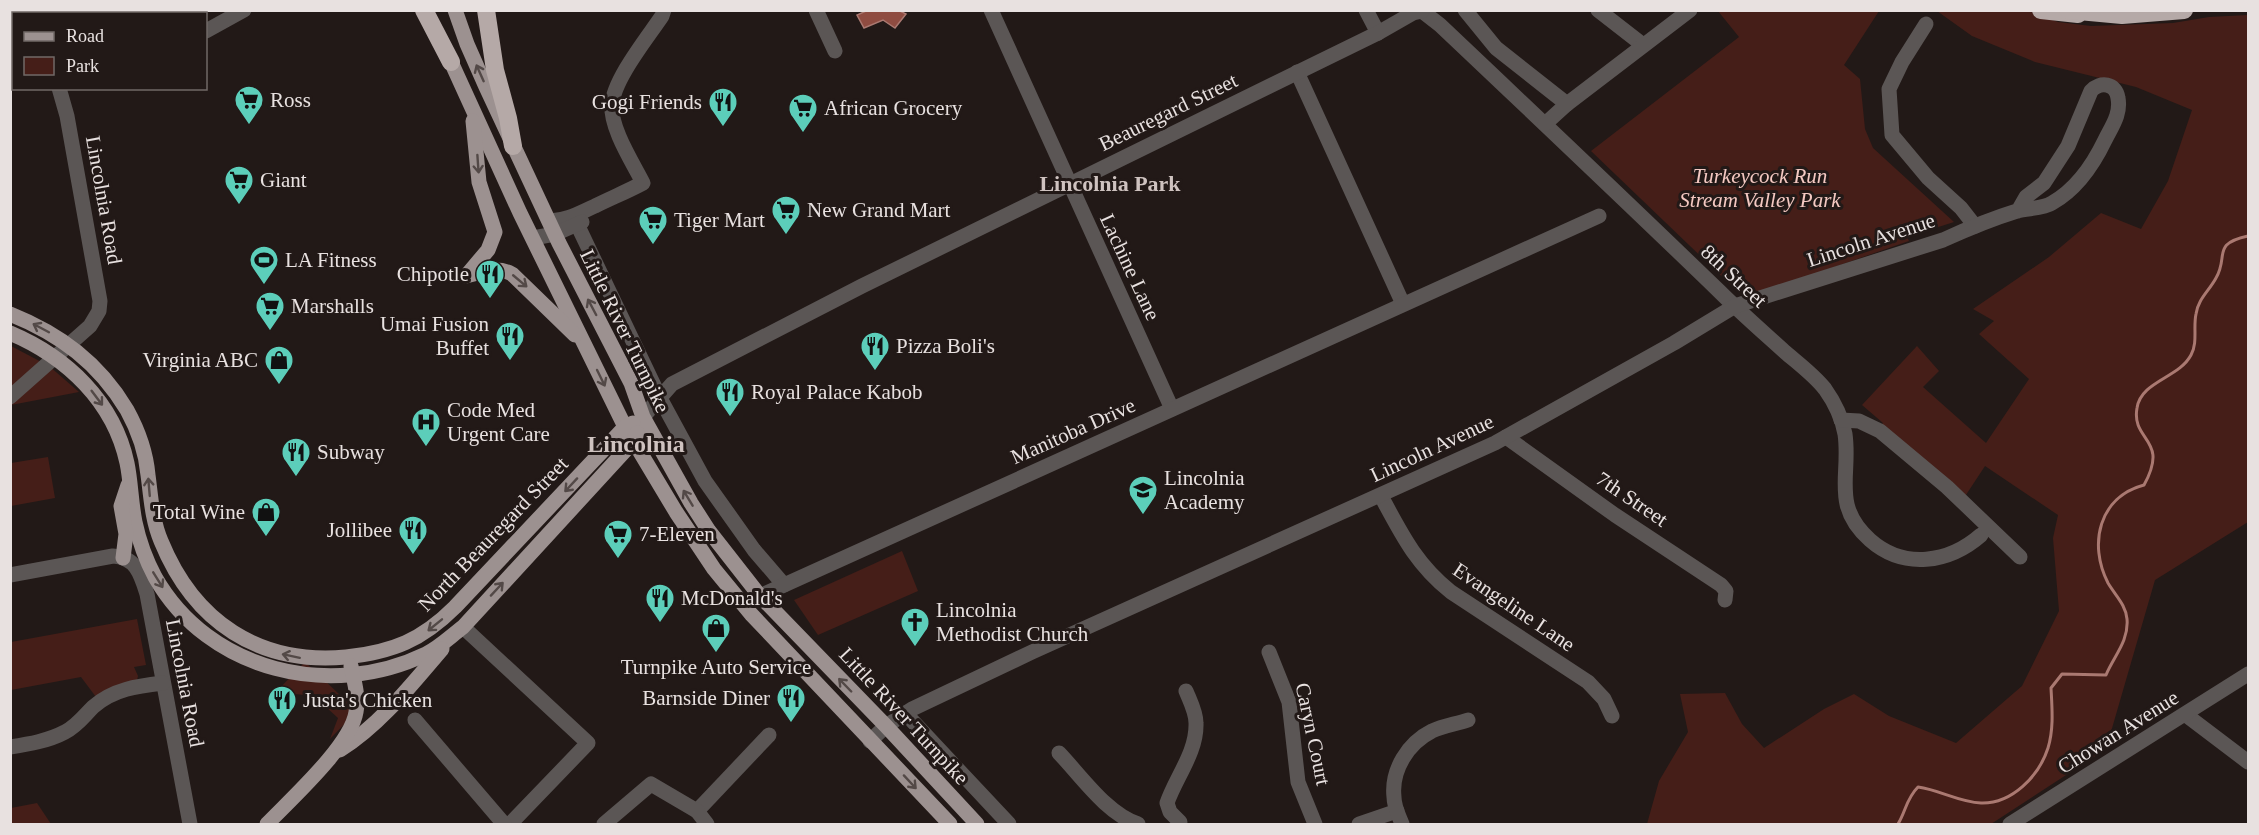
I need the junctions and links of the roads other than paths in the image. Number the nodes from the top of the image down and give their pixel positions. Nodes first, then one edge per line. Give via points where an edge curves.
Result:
1 (244, 10) edge
2 (424, 10) edge
3 (431, 10) edge
4 (455, 10) edge
5 (486, 10) edge
6 (664, 10) edge
7 (816, 10) edge
8 (992, 10) edge
9 (1366, 10) edge
10 (1465, 10) edge
11 (1598, 10) edge
12 (1690, 10) edge
13 (2041, 10) edge
14 (2068, 10) edge
15 (2184, 10) edge
16 (1422, 11) edge
17 (2092, 14) junction
18 (1926, 24) dead end
19 (207, 30) edge
20 (1378, 33) junction
21 (1643, 45) junction
22 (835, 51) dead end
23 (451, 62) junction
24 (1297, 72) junction
25 (60, 90) edge
26 (1567, 104) junction
27 (471, 106) junction
28 (1545, 124) junction
29 (513, 146) junction
30 (1069, 184) junction
31 (610, 201) junction
32 (2018, 211) junction
33 (1599, 216) dead end
34 (577, 224) junction
35 (1976, 226) junction
36 (552, 227) junction
37 (532, 238) junction
38 (1403, 304) junction
39 (1735, 306) junction
40 (10, 314) edge
41 (10, 333) edge
42 (70, 344) junction
43 (588, 350) junction
44 (56, 357) junction
45 (10, 397) edge
46 (660, 398) junction
47 (1172, 409) junction
48 (644, 417) junction
49 (1842, 420) junction
50 (625, 427) junction
51 (1506, 437) junction
52 (634, 441) junction
53 (129, 482) junction
54 (1381, 496) junction
55 (1981, 535) dead end
56 (2020, 557) dead end
57 (123, 558) junction
58 (10, 575) edge
59 (784, 585) junction
60 (760, 596) junction
61 (1725, 600) dead end
62 (462, 627) junction
63 (1269, 652) dead end
64 (349, 657) junction
65 (352, 674) junction
66 (2248, 674) edge
67 (163, 683) junction
68 (1186, 691) dead end
69 (905, 713) junction
70 (2186, 715) junction
71 (1612, 716) dead end
72 (414, 720) dead end
73 (1468, 720) dead end
74 (886, 726) junction
75 (769, 735) dead end
76 (870, 741) junction
77 (10, 747) edge
78 (1059, 753) dead end
79 (330, 757) junction
80 (2248, 762) edge
81 (698, 811) junction
82 (1400, 818) edge
83 (1182, 824) edge
84 (190, 825) edge
85 (267, 825) edge
86 (504, 825) edge
87 (510, 825) edge
88 (604, 825) edge
89 (707, 825) edge
90 (950, 825) edge
91 (977, 825) edge
92 (1009, 825) edge
93 (1138, 825) edge
94 (1315, 825) edge
95 (1359, 825) edge
96 (2010, 825) edge

1 - 19 street
2 - 23 highway
3 - 23 main road, Little River Turnpike
29 -> 4 main road, Little River Turnpike
5 - 29 highway
6 - 31 street via 621,77 612,105 614,123 643,183
7 - 22 street
8 - 30 street, Lachine Lane
9 - 20 street
10 - 26 street via 1496,48
11 - 21 street
12 - 21 street
13 - 17 highway
14 - 17 highway
15 - 17 highway
16 - 20 street, Beauregard Street
16 - 28 street, 8th Street
18 - 35 street via 1889,89 1892,135
20 - 24 street, Beauregard Street
21 - 26 street
23 - 27 main road, Little River Turnpike
24 - 30 street, Beauregard Street
24 - 38 street
25 - 42 street, Lincolnia Road via 68,116 100,301 96,319
26 - 28 street
27 - 37 main road, Little River Turnpike
27 -> 43 main road via 479,182 495,232 488,250 466,276 495,269 512,274
28 - 39 street, 8th Street
29 - 36 main road, Little River Turnpike
30 - 46 street, Beauregard Street via 693,373 672,384
30 - 47 street, Lachine Lane
31 - 34 street via 601,212
31 - 36 street
32 - 32 street, Lincoln Avenue via 2051,204 2082,179 2120,111 2115,90 2101,84 2091,91 2068,146 2044,183 2026,197
32 - 35 street, Lincoln Avenue
33 - 38 street, Manitoba Drive
34 - 36 street
34 - 46 street
35 - 39 street, Lincoln Avenue
36 - 37 street
48 -> 36 main road, Little River Turnpike via 631,383
37 - 43 main road, Little River Turnpike
38 - 47 street, Manitoba Drive
39 - 49 street, 8th Street via 1824,388
39 - 51 street, Lincoln Avenue
42 -> 40 main road, North Beauregard Street
41 - 44 main road, North Beauregard Street
42 - 44 street, Lincolnia Road
64 -> 42 main road, North Beauregard Street via 307,658 266,649 228,629 199,604 161,543 152,512 146,459 135,425 108,383
43 -> 50 main road, Little River Turnpike
44 - 45 street, Lincolnia Road
44 -> 53 main road, North Beauregard Street via 105,408 123,447
46 - 48 street, Beauregard Street
46 - 59 street via 705,481
47 - 59 street, Manitoba Drive
48 - 50 main road, North Beauregard Street
48 - 52 main road, Beauregard Street
60 -> 48 main road, Little River Turnpike via 691,503
49 - 55 street via 1846,452 1844,492 1853,518 1871,541 1897,556 1926,560 1957,552
49 - 56 street via 1859,421 1880,431 1947,487
50 - 52 main road, Little River Turnpike
50 -> 64 main road, North Beauregard Street via 434,627 394,648
51 - 54 street, Lincoln Avenue
51 - 61 street, 7th Street via 1721,585 1726,591
62 -> 52 main road, North Beauregard Street
52 - 76 main road, Little River Turnpike via 714,569
53 - 57 main road via 121,506 126,534
53 -> 65 main road, North Beauregard Street via 134,521 145,555 169,597 194,625 225,648 266,667 305,675
54 - 69 street, Lincoln Avenue
54 - 71 street, Evangeline Lane via 1412,551 1434,579 1588,682 1604,699
57 - 58 street via 113,556
57 - 67 street, Lincolnia Road via 142,577
59 - 60 street, Manitoba Drive
74 -> 60 main road, Little River Turnpike
62 - 65 main road, North Beauregard Street via 435,649 412,660
62 - 79 main road via 392,705
62 - 87 street via 588,743
63 - 94 street, Caryn Court via 1289,702 1298,783
64 - 65 main road
65 - 79 main road via 356,713 348,733
66 - 70 street, Chowan Avenue
67 - 77 street via 117,692 93,707 68,731 47,740
67 - 84 street, Lincolnia Road
68 - 83 street via 1196,724 1191,751 1167,803
69 - 74 street, Lincoln Avenue
69 - 92 street
70 - 80 street
70 - 96 street, Chowan Avenue
72 - 86 street
73 - 82 street via 1433,731 1403,757 1394,785
74 - 76 street, Lincoln Avenue
74 - 91 main road, Little River Turnpike
75 - 81 street
76 -> 90 main road, Little River Turnpike
78 - 93 street via 1111,808
79 - 85 main road
81 - 88 street via 651,784
81 - 89 street
82 - 95 street

